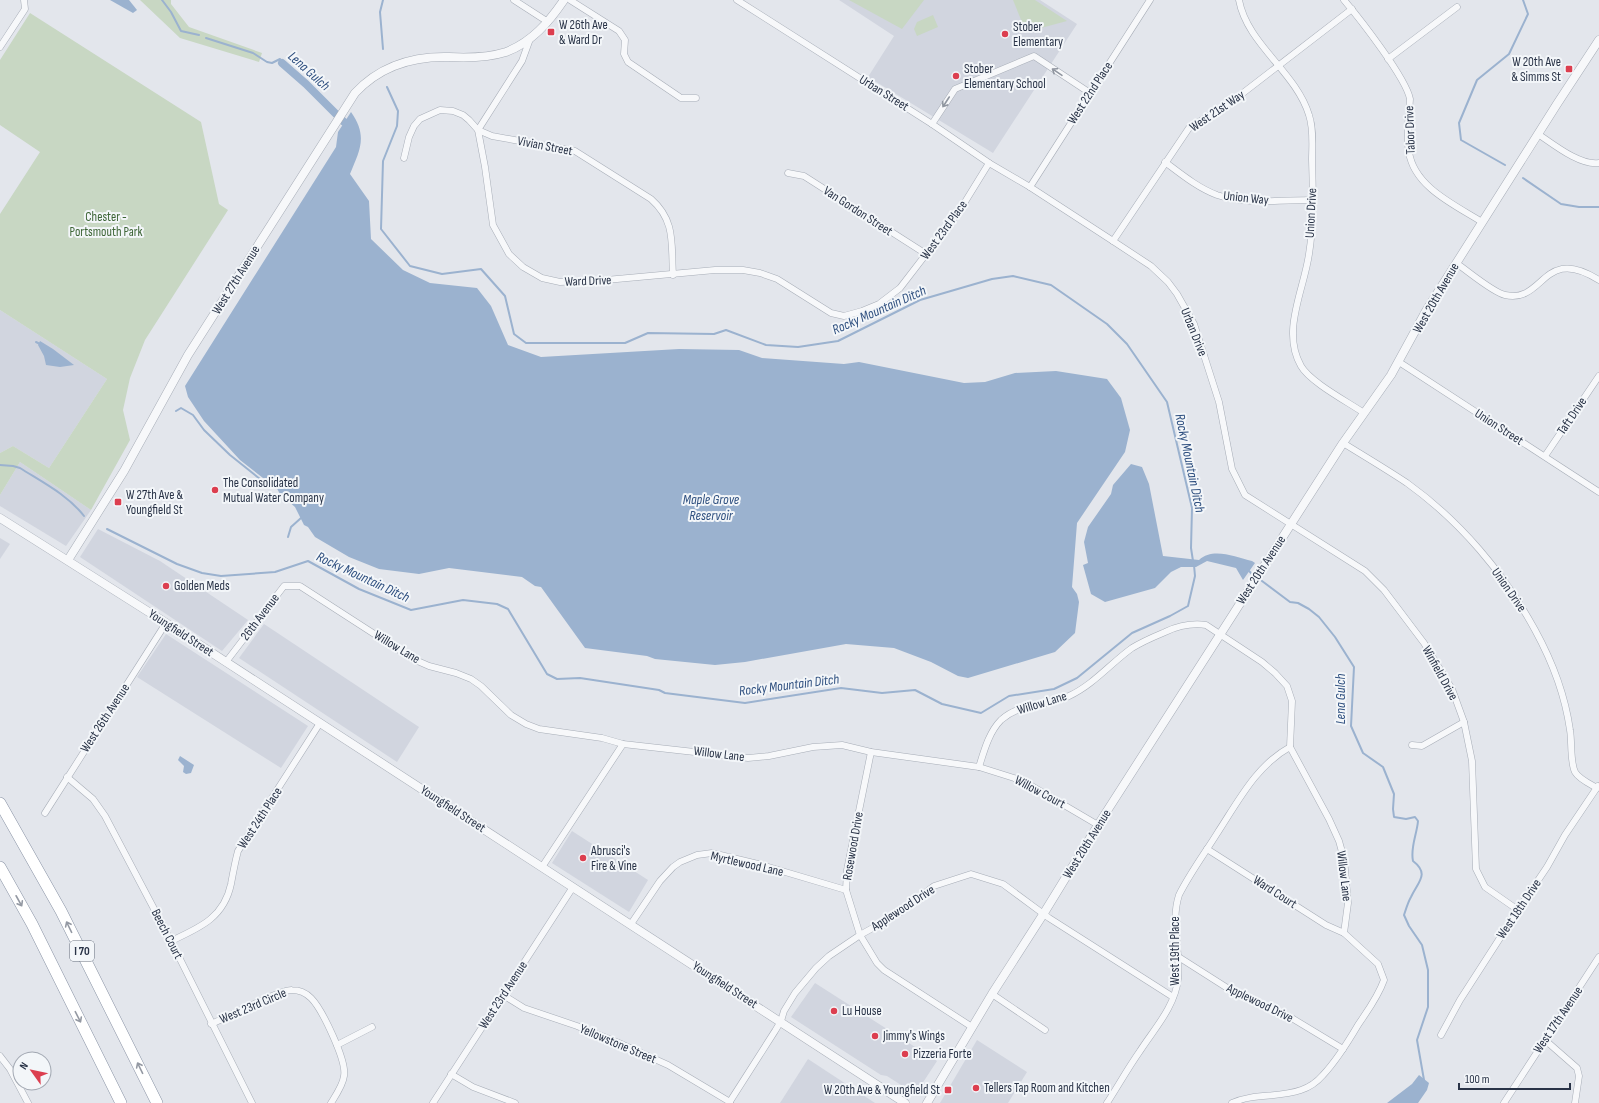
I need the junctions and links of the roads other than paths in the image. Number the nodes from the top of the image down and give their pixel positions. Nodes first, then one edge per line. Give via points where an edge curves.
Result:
1 (514, 0) edge
2 (564, 0) edge
3 (570, 0) edge
4 (737, 0) edge
5 (1150, 0) edge
6 (1239, 0) edge
7 (1344, 0) edge
8 (25, 2) edge
9 (1457, 7) dead end
10 (1352, 9) junction
11 (548, 22) junction
12 (530, 39) junction
13 (1599, 40) edge
14 (0, 47) edge
15 (1388, 59) junction
16 (1279, 67) junction
17 (1090, 93) junction
18 (696, 98) dead end
19 (932, 124) junction
20 (478, 130) junction
21 (1538, 134) junction
22 (404, 158) dead end
23 (1165, 162) junction
24 (989, 163) junction
25 (1599, 163) edge
26 (788, 173) dead end
27 (1030, 187) junction
28 (1313, 200) junction
29 (1482, 222) junction
30 (1113, 242) junction
31 (926, 254) junction
32 (1456, 263) junction
33 (673, 275) junction
34 (1599, 280) edge
35 (894, 294) joint
36 (1399, 362) junction
37 (1599, 376) edge
38 (1364, 413) junction
39 (1343, 443) junction
40 (1545, 456) junction
41 (1599, 492) edge
42 (0, 518) edge
43 (1290, 524) junction
44 (68, 560) junction
45 (300, 586) joint
46 (166, 623) junction
47 (1220, 633) junction
48 (226, 662) junction
49 (1464, 722) junction
50 (320, 723) junction
51 (623, 744) junction
52 (1412, 745) dead end
53 (1290, 746) junction
54 (871, 752) junction
55 (979, 766) junction
56 (67, 777) junction
57 (1598, 787) edge
58 (0, 803) edge
59 (45, 813) dead end
60 (1098, 825) junction
61 (1207, 849) junction
62 (0, 867) edge
63 (542, 867) junction
64 (573, 887) junction
65 (846, 890) junction
66 (1518, 910) junction
67 (1044, 913) junction
68 (631, 924) junction
69 (1344, 933) junction
70 (860, 935) junction
71 (171, 941) junction
72 (1178, 956) junction
73 (1599, 957) edge
74 (992, 994) junction
75 (503, 996) junction
76 (1173, 998) junction
77 (781, 1022) junction
78 (211, 1024) junction
79 (372, 1027) dead end
80 (972, 1027) junction
81 (1045, 1030) dead end
82 (1441, 1035) dead end
83 (1545, 1040) junction
84 (337, 1045) junction
85 (1343, 1049) junction
86 (0, 1056) edge
87 (451, 1074) junction
88 (729, 1102) edge
89 (28, 1103) edge
90 (121, 1103) edge
91 (157, 1103) edge
92 (252, 1103) edge
93 (331, 1103) edge
94 (433, 1103) edge
95 (515, 1103) edge
96 (905, 1103) edge
97 (927, 1103) edge
98 (1107, 1103) edge
99 (1232, 1103) edge
100 (1504, 1103) edge
101 (1575, 1103) edge

1 - 11 street
2 - 11 street
3 - 18 street via 618,31 625,40 624,54 628,62 681,98
4 - 19 street, Urban Street
5 - 17 street, West 22nd Place
6 - 16 street, Union Drive via 1247,23
7 - 10 street, Tabor Drive
8 - 14 street via 25,9
9 - 15 street
10 - 15 street, Tabor Drive
10 - 16 street, West 21st Way
11 - 12 street
12 - 20 street via 522,61
12 - 44 street, West 27th Avenue via 490,56 423,58 395,64 370,78 360,87 188,355 124,471
13 - 21 street, West 20th Avenue
15 - 29 street, Tabor Drive via 1408,92 1409,152 1414,169 1437,194
16 - 23 street, West 21st Way via 1230,103 1189,128
16 - 28 street, Union Drive via 1296,88 1309,115 1312,130
17 -> 19 street via 1034,56 955,89
17 - 27 street, West 22nd Place
19 - 24 street, Urban Street
20 - 22 street, Vivian Street via 470,120 453,111 440,110 428,114 414,126
20 - 33 street, Vivian Street via 492,136 575,150 651,199 667,218
20 - 33 street, Ward Drive via 493,225 509,254 523,267 542,278 560,282
21 - 25 street via 1568,154 1594,164
21 - 29 street, West 20th Avenue
23 - 28 street, Union Way via 1191,181 1232,199
23 - 30 street, West 21st Way
24 - 27 street, Urban Street
24 - 31 street, West 23rd Place via 960,210
26 - 31 street, Van Gordon Street via 804,176
27 - 30 street, Urban Drive
28 - 38 street, Union Drive via 1309,254 1293,325 1295,350 1301,367 1313,379
29 - 32 street, West 20th Avenue
30 - 43 street, Urban Drive via 1151,266 1178,294 1194,324 1219,402 1232,468 1245,495
31 - 35 street, West 23rd Place
32 - 34 street via 1498,292 1510,296 1518,296 1565,267 1579,270
32 - 36 street, West 20th Avenue via 1426,311
33 - 35 street, Ward Drive via 715,270 760,273 777,279 831,313 844,316 862,312
36 - 38 street, West 20th Avenue
36 - 40 street, Union Street
37 - 40 street, Taft Drive
38 - 39 street, West 20th Avenue
39 - 43 street, West 20th Avenue
39 - 57 street, Union Drive via 1407,483 1431,502 1472,541 1497,571 1518,601 1548,656 1558,682 1570,729 1575,772
40 - 41 street, Union Street
42 - 44 street, Youngfield Street
43 - 47 street, West 20th Avenue
43 - 49 street, Winfield Drive via 1365,571 1384,590 1424,643 1452,689
44 - 46 street, Youngfield Street
45 - 48 street, 26th Avenue via 284,586 281,589
45 - 51 street, Willow Lane via 413,659 471,679 504,710 526,724 539,729 602,738
46 - 48 street, Youngfield Street
46 - 56 street, West 26th Avenue
47 - 53 street, Willow Lane via 1262,662 1287,686 1292,701
47 - 55 street, Willow Lane via 1206,625 1176,627 1132,648 1080,690 1058,700 1027,706 1012,712 991,734
47 - 60 street, West 20th Avenue
48 - 50 street, Youngfield Street
49 - 52 street via 1422,746
49 - 66 street, Winfield Drive via 1472,761 1476,869 1485,887
50 - 63 street, Youngfield Street
50 - 71 street, West 24th Place via 238,851 229,891 222,908 203,925
51 - 54 street, Willow Lane via 748,758 842,745
51 - 63 street
53 - 61 street, West 19th Place via 1258,772
53 - 69 street, Willow Lane via 1339,841 1344,859 1348,903
54 - 55 street, Willow Lane
54 - 65 street, Rosewood Drive via 847,870
55 - 60 street, Willow Court via 1025,783
56 - 59 street, West 26th Avenue
56 - 71 street, Beech Court via 87,792 99,806
57 - 66 street, West 18th Drive
91 -> 58 highway, I 70 via 62,911
60 - 67 street, West 20th Avenue
61 - 69 street, Ward Court via 1326,925
61 - 72 street, West 19th Place via 1177,900 1174,920
62 -> 90 highway, I 70 via 32,924
63 - 64 street, Youngfield Street
64 - 68 street, Youngfield Street
64 - 75 street, West 23rd Avenue
65 - 68 street, Myrtlewood Lane via 712,853 697,855 673,867 660,881
65 - 70 street, Rosewood Drive
66 - 82 street, West 18th Drive via 1460,1000
67 - 70 street, Applewood Drive via 1003,884 971,874 934,886 898,914
67 - 74 street, West 20th Avenue
67 - 76 street, Applewood Drive
68 - 77 street, Youngfield Street
69 - 85 street via 1378,964 1384,980 1380,991
70 - 77 street, Applewood Drive via 828,956 816,968 795,993 784,1011
70 - 80 street, Rosewood Drive via 884,970
71 - 78 street, Beech Court
72 - 76 street, West 19th Place via 1178,979
72 - 85 street, Applewood Drive via 1232,991 1290,1017
73 - 83 street, West 17th Avenue
74 - 80 street, West 20th Avenue
74 - 81 street
75 - 87 street, West 23rd Avenue
75 - 88 street, Yellowstone Street via 524,1008 577,1026 668,1065
76 - 98 street, West 19th Place via 1166,1013
77 - 88 street, Applewood Drive
77 - 96 street, Youngfield Street
78 - 84 street, West 23rd Circle via 285,990 300,991 316,1004
78 - 92 street, Beech Court
79 - 84 street
80 - 97 street, West 20th Avenue
83 - 100 street, West 17th Avenue
83 - 101 street via 1577,1068 1579,1081
84 - 93 street, West 23rd Circle via 344,1066 344,1076
85 - 99 street via 1323,1076 1308,1088
86 - 89 street
87 - 94 street, West 23rd Avenue
87 - 95 street via 484,1092

